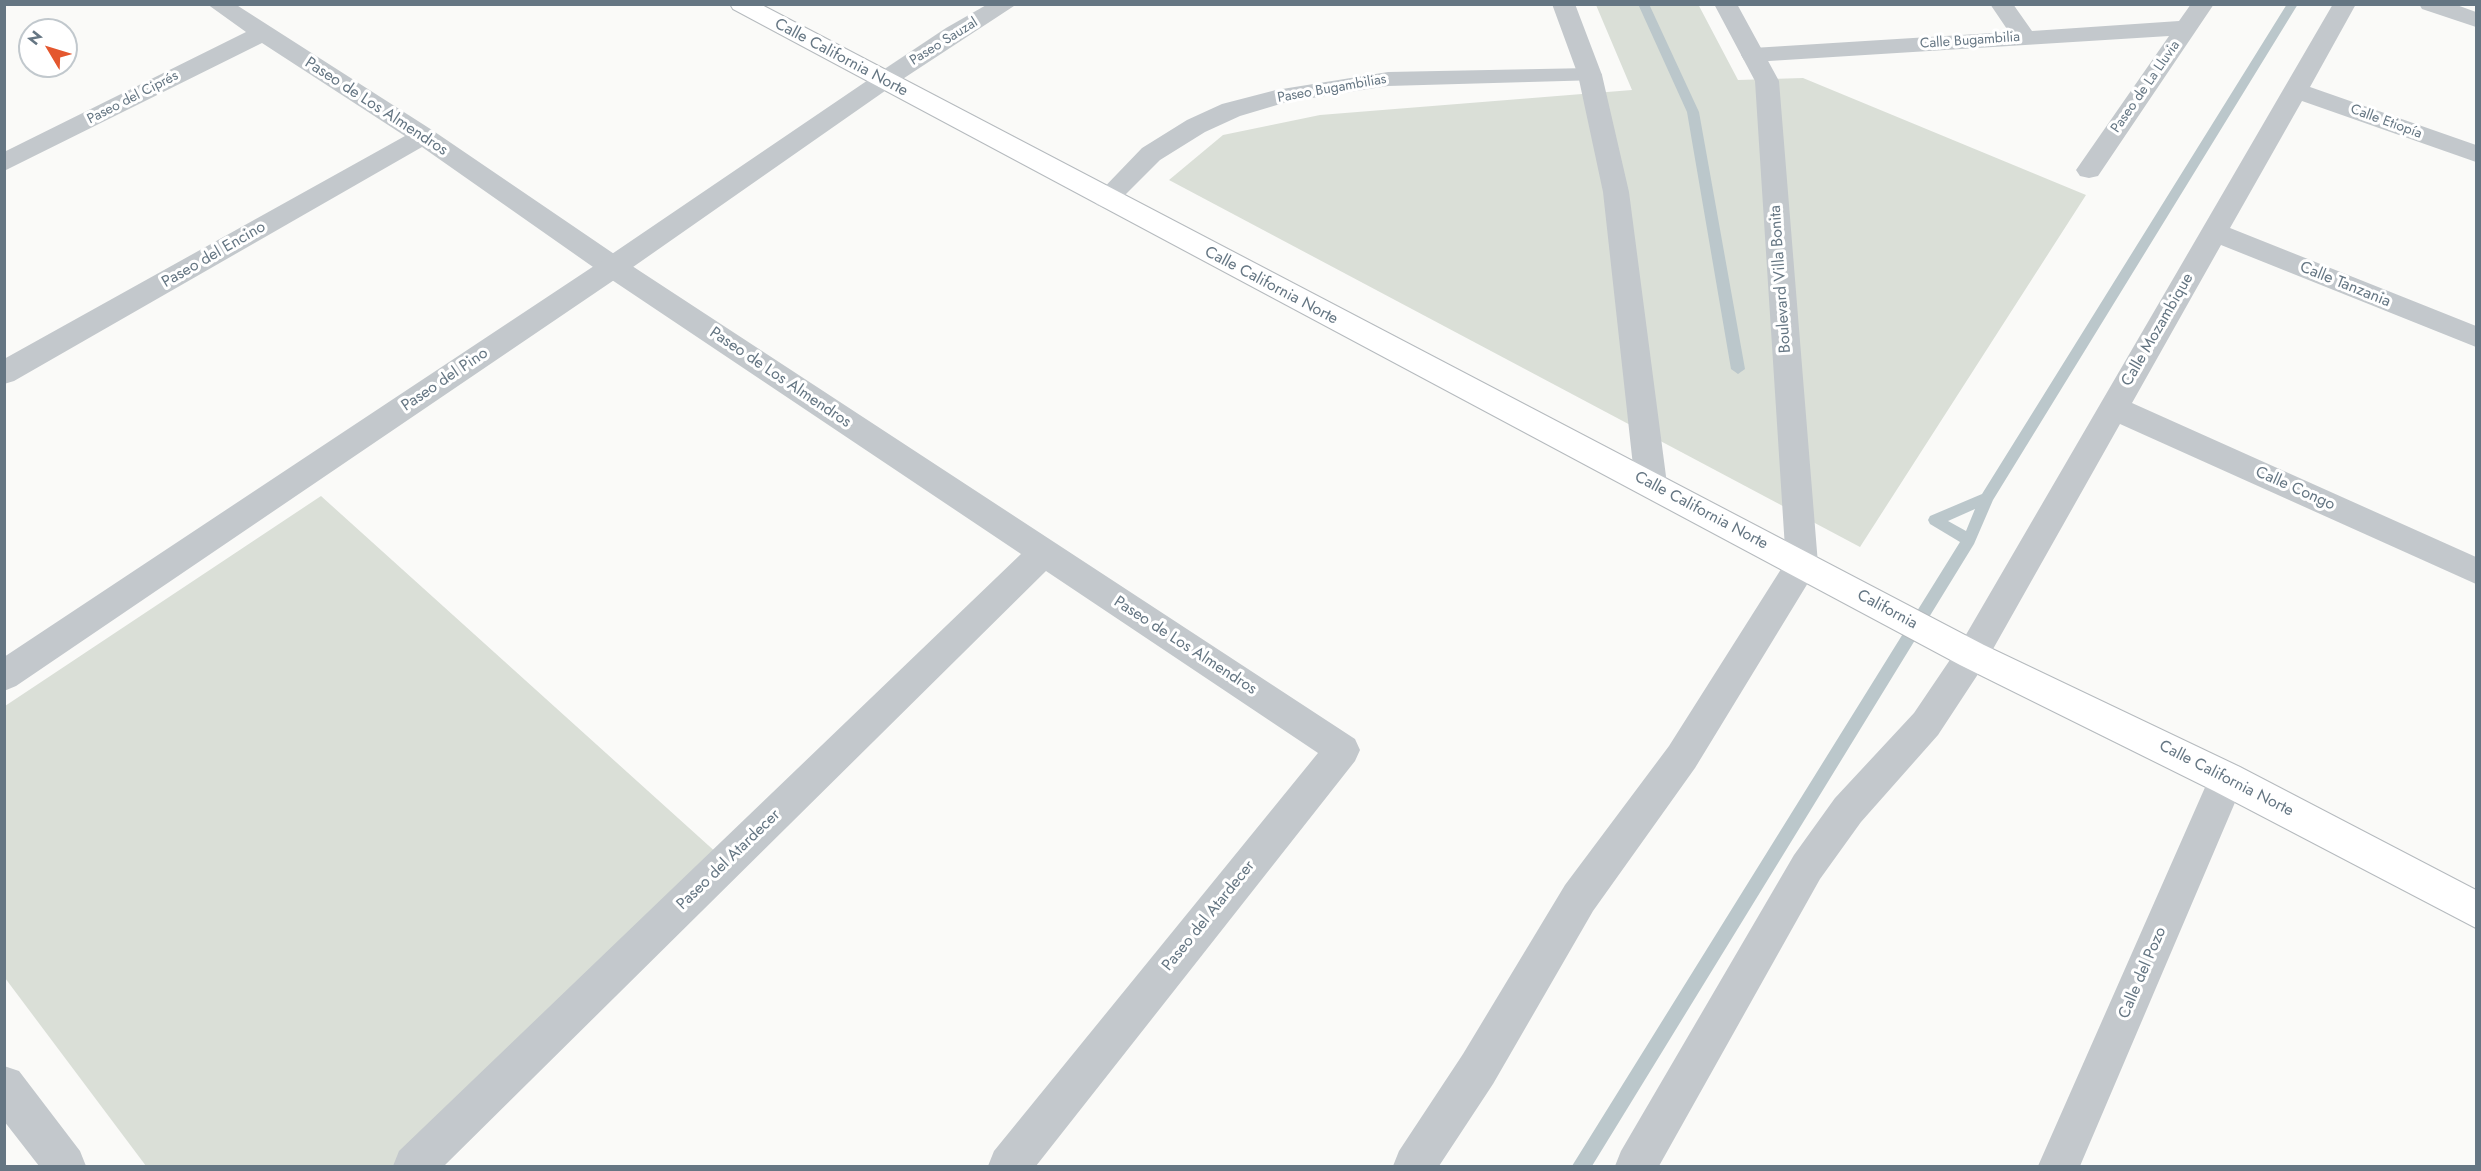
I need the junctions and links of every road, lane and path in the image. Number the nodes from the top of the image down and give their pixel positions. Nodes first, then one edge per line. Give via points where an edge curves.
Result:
1 (218, 4) edge
2 (741, 4) edge
3 (1006, 4) edge
4 (1563, 4) edge
5 (1725, 4) edge
6 (2001, 4) edge
7 (2203, 4) edge
8 (2345, 4) edge
9 (2430, 4) edge
10 (2476, 20) edge
11 (2187, 28) junction
12 (261, 34) junction
13 (2025, 38) junction
14 (1753, 55) junction
15 (1590, 75) junction
16 (883, 81) junction
17 (2296, 90) junction
18 (423, 136) junction
19 (2476, 154) edge
20 (4, 163) edge
21 (2089, 170) dead end
22 (1106, 199) junction
23 (2214, 232) junction
24 (613, 267) junction
25 (2476, 337) edge
26 (4, 373) edge
27 (2114, 408) junction
28 (1652, 484) junction
29 (1043, 553) junction
30 (1802, 564) junction
31 (2476, 571) edge
32 (1972, 655) junction
33 (4, 676) edge
34 (1342, 750) joint
35 (2227, 779) junction
36 (2476, 910) edge
37 (4, 1086) edge
38 (65, 1167) edge
39 (414, 1167) edge
40 (1009, 1167) edge
41 (1414, 1167) edge
42 (1636, 1167) edge
43 (2059, 1167) edge

1 - 12 street, Paseo de Los Almendros
2 - 16 main road, Calle California Norte
3 - 16 street, Paseo Sauzal via 954,33
4 - 15 street
5 - 14 street, Boulevard Villa Bonita
6 - 13 street
7 - 11 street, Paseo de La Lluvia
8 - 17 street, Calle Mozambique
9 - 10 street
11 - 13 street, Calle Bugambilia
11 - 21 street, Paseo de La Lluvia
12 - 18 street, Paseo de Los Almendros
12 - 20 street, Paseo del Ciprés
13 - 14 street, Calle Bugambilia
14 - 30 street, Boulevard Villa Bonita via 1767,81
15 - 22 street, Paseo Bugambilias via 1388,79 1285,95 1231,110 1196,126 1151,154
15 - 28 street via 1616,192
16 - 22 main road, Calle California Norte
16 - 24 street, Paseo del Pino
17 - 19 street, Calle Etiopía
17 - 23 street, Calle Mozambique
18 - 24 street, Paseo de Los Almendros
18 - 26 street, Paseo del Encino
22 - 28 main road, Calle California Norte
23 - 25 street, Calle Tanzania
23 - 27 street, Calle Mozambique
24 - 29 street, Paseo de Los Almendros
24 - 33 street, Paseo del Pino
27 - 31 street, Calle Congo
27 - 32 street, Calle Mozambique
28 - 30 main road, Calle California Norte
29 - 34 street, Paseo de Los Almendros
29 - 39 street, Paseo del Atardecer
30 - 32 main road, California
30 - 41 street via 1682,757 1579,898 1478,1069
32 - 35 main road, Calle California Norte
32 - 42 street, Calle Mozambique via 1926,724 1848,810 1807,867
34 - 40 street, Paseo del Atardecer
35 - 36 main road, Calle California Norte
35 - 43 street, Calle del Pozo
37 - 38 street

